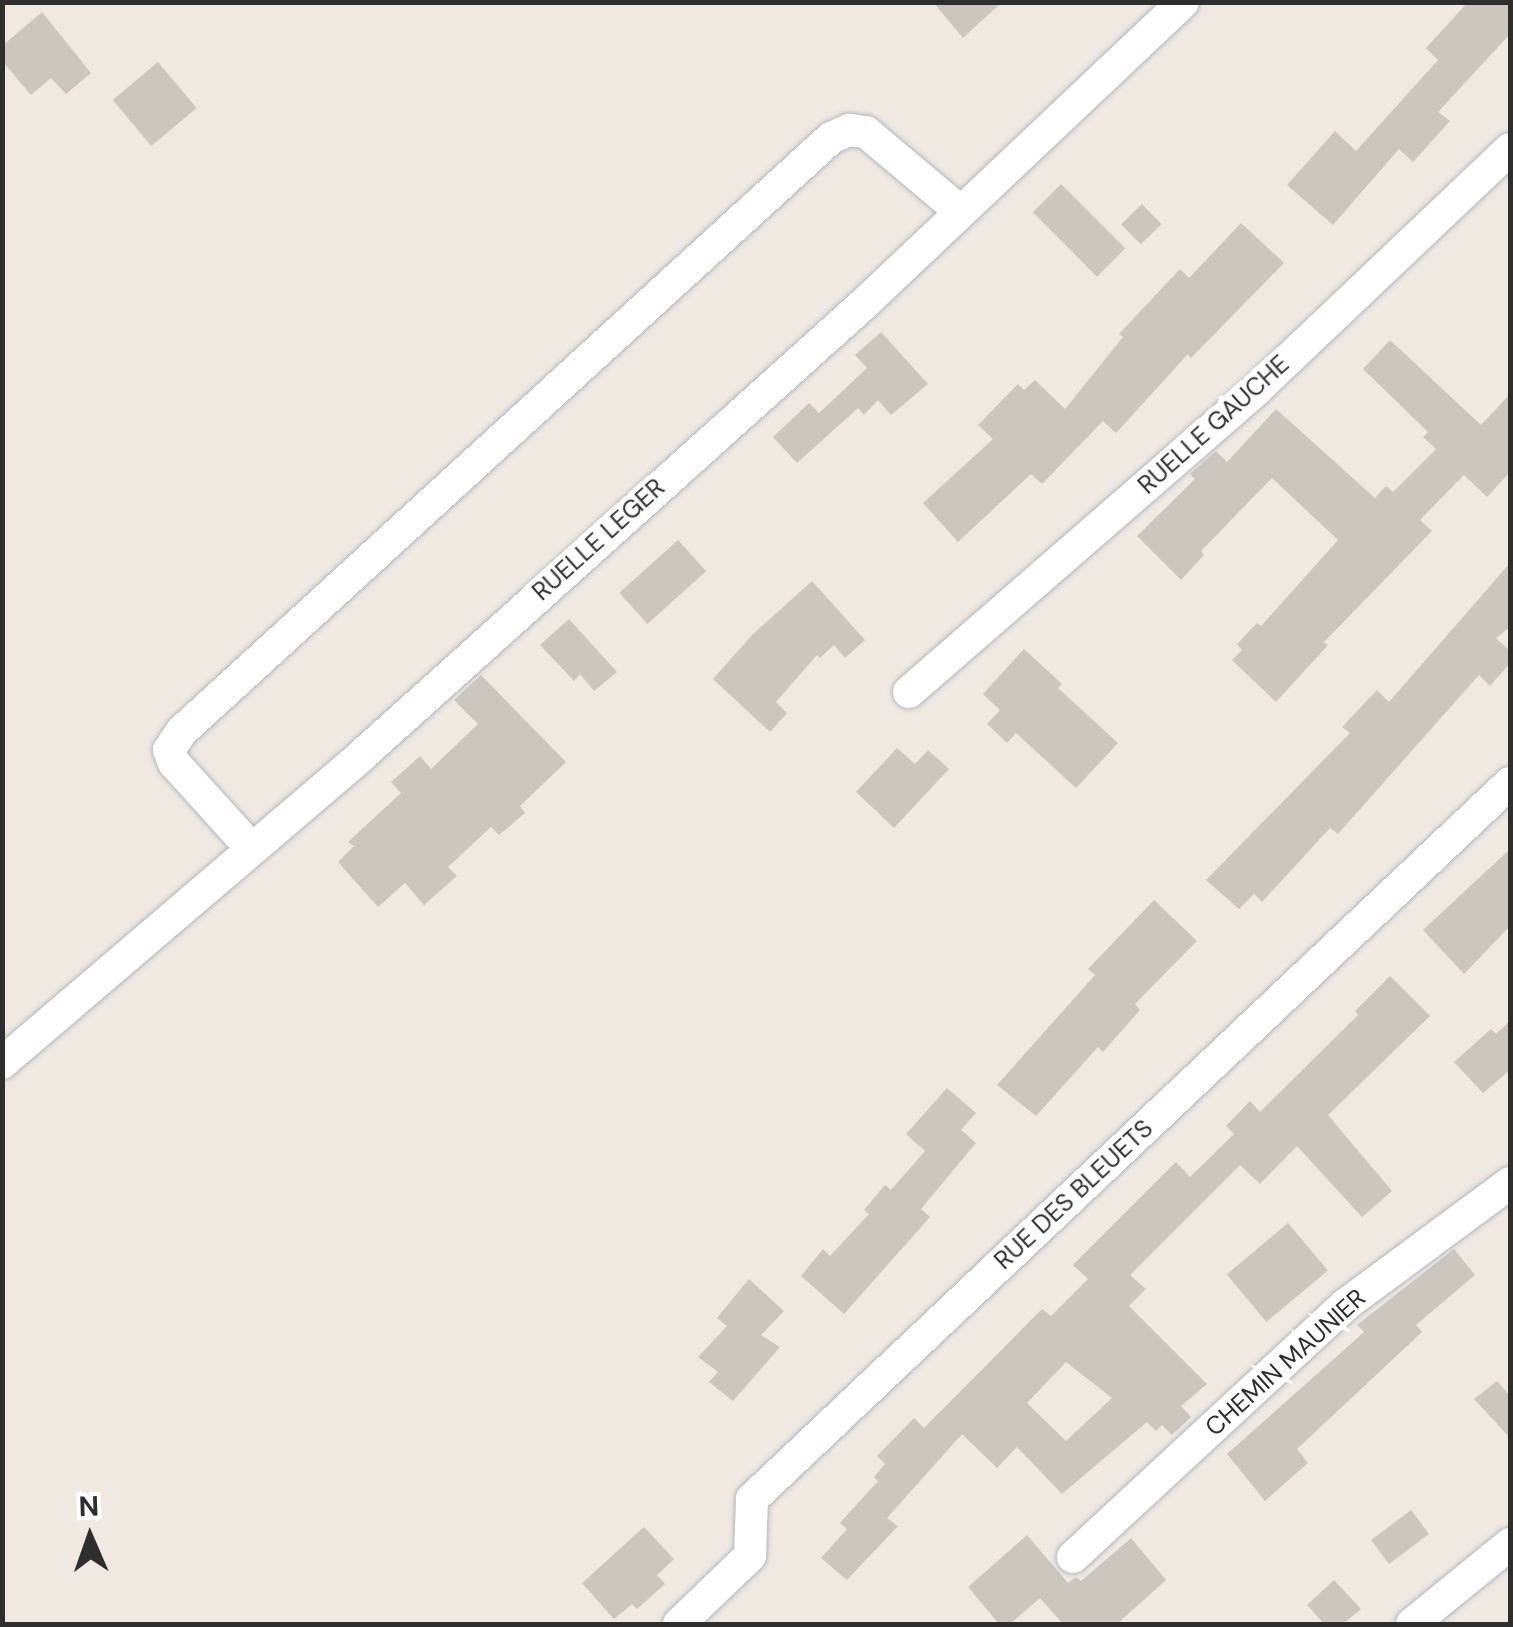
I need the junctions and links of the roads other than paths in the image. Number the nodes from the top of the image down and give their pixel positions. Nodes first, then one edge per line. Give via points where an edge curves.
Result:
1 (1183, 2) edge
2 (1510, 149) edge
3 (961, 212) junction
4 (910, 692) dead end
5 (1510, 783) edge
6 (252, 850) junction
7 (2, 1063) edge
8 (1510, 1183) edge
9 (1510, 1544) edge
10 (1073, 1558) dead end
11 (679, 1624) edge
12 (1412, 1624) edge

1 - 3 street, RUELLE LEGER
2 - 4 street, RUELLE GAUCHE via 1256,390
3 - 6 street, RUELLE LEGER
3 - 6 street via 866,132 831,138 182,732 169,750 174,762
5 - 11 street, RUE DES BLEUETS via 752,1499 750,1556
6 - 7 street, RUELLE LEGER
8 - 10 street, CHEMIN MAUNIER via 1345,1305
9 - 12 street

